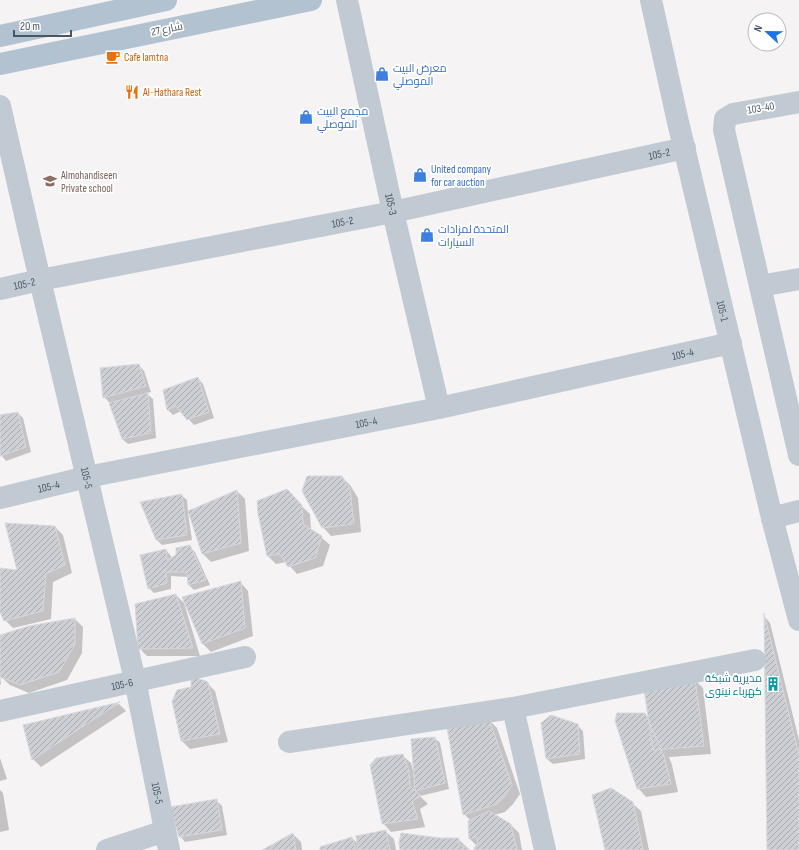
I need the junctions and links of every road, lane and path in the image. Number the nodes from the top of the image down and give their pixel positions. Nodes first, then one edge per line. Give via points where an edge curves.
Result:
1 (166, 0) edge
2 (311, 0) edge
3 (347, 0) edge
4 (652, 0) edge
5 (0, 36) edge
6 (0, 64) edge
7 (799, 102) edge
8 (0, 106) edge
9 (684, 148) junction
10 (393, 212) junction
11 (40, 280) junction
12 (799, 280) edge
13 (760, 286) junction
14 (0, 289) edge
15 (731, 343) junction
16 (439, 408) junction
17 (796, 429) edge
18 (799, 455) edge
19 (86, 477) junction
20 (0, 498) edge
21 (799, 511) edge
22 (772, 518) junction
23 (799, 620) edge
24 (245, 657) dead end
25 (755, 660) dead end
26 (135, 680) junction
27 (513, 708) junction
28 (0, 711) edge
29 (289, 742) dead end
30 (167, 840) edge
31 (107, 850) edge
32 (545, 850) edge

1 - 5 main road
2 - 6 main road, شارع 27
3 - 10 street, 105-3
4 - 9 street, 105-1
7 - 13 street, 103-40 via 733,114 725,119 724,130
8 - 11 street, 105-5
9 - 10 street, 105-2
9 - 15 street, 105-1
10 - 11 street, 105-2
10 - 16 street, 105-3
11 - 14 street, 105-2
11 - 19 street, 105-5
12 - 13 street
13 - 17 street
15 - 16 street, 105-4
15 - 22 street, 105-1
16 - 19 street, 105-4
17 - 18 street
19 - 20 street, 105-4
19 - 26 street, 105-5
21 - 22 street
22 - 23 street, 105-1
24 - 26 street, 105-6
25 - 27 street
26 - 28 street, 105-6
26 - 30 street, 105-5
27 - 29 street
27 - 32 street
30 - 31 street

